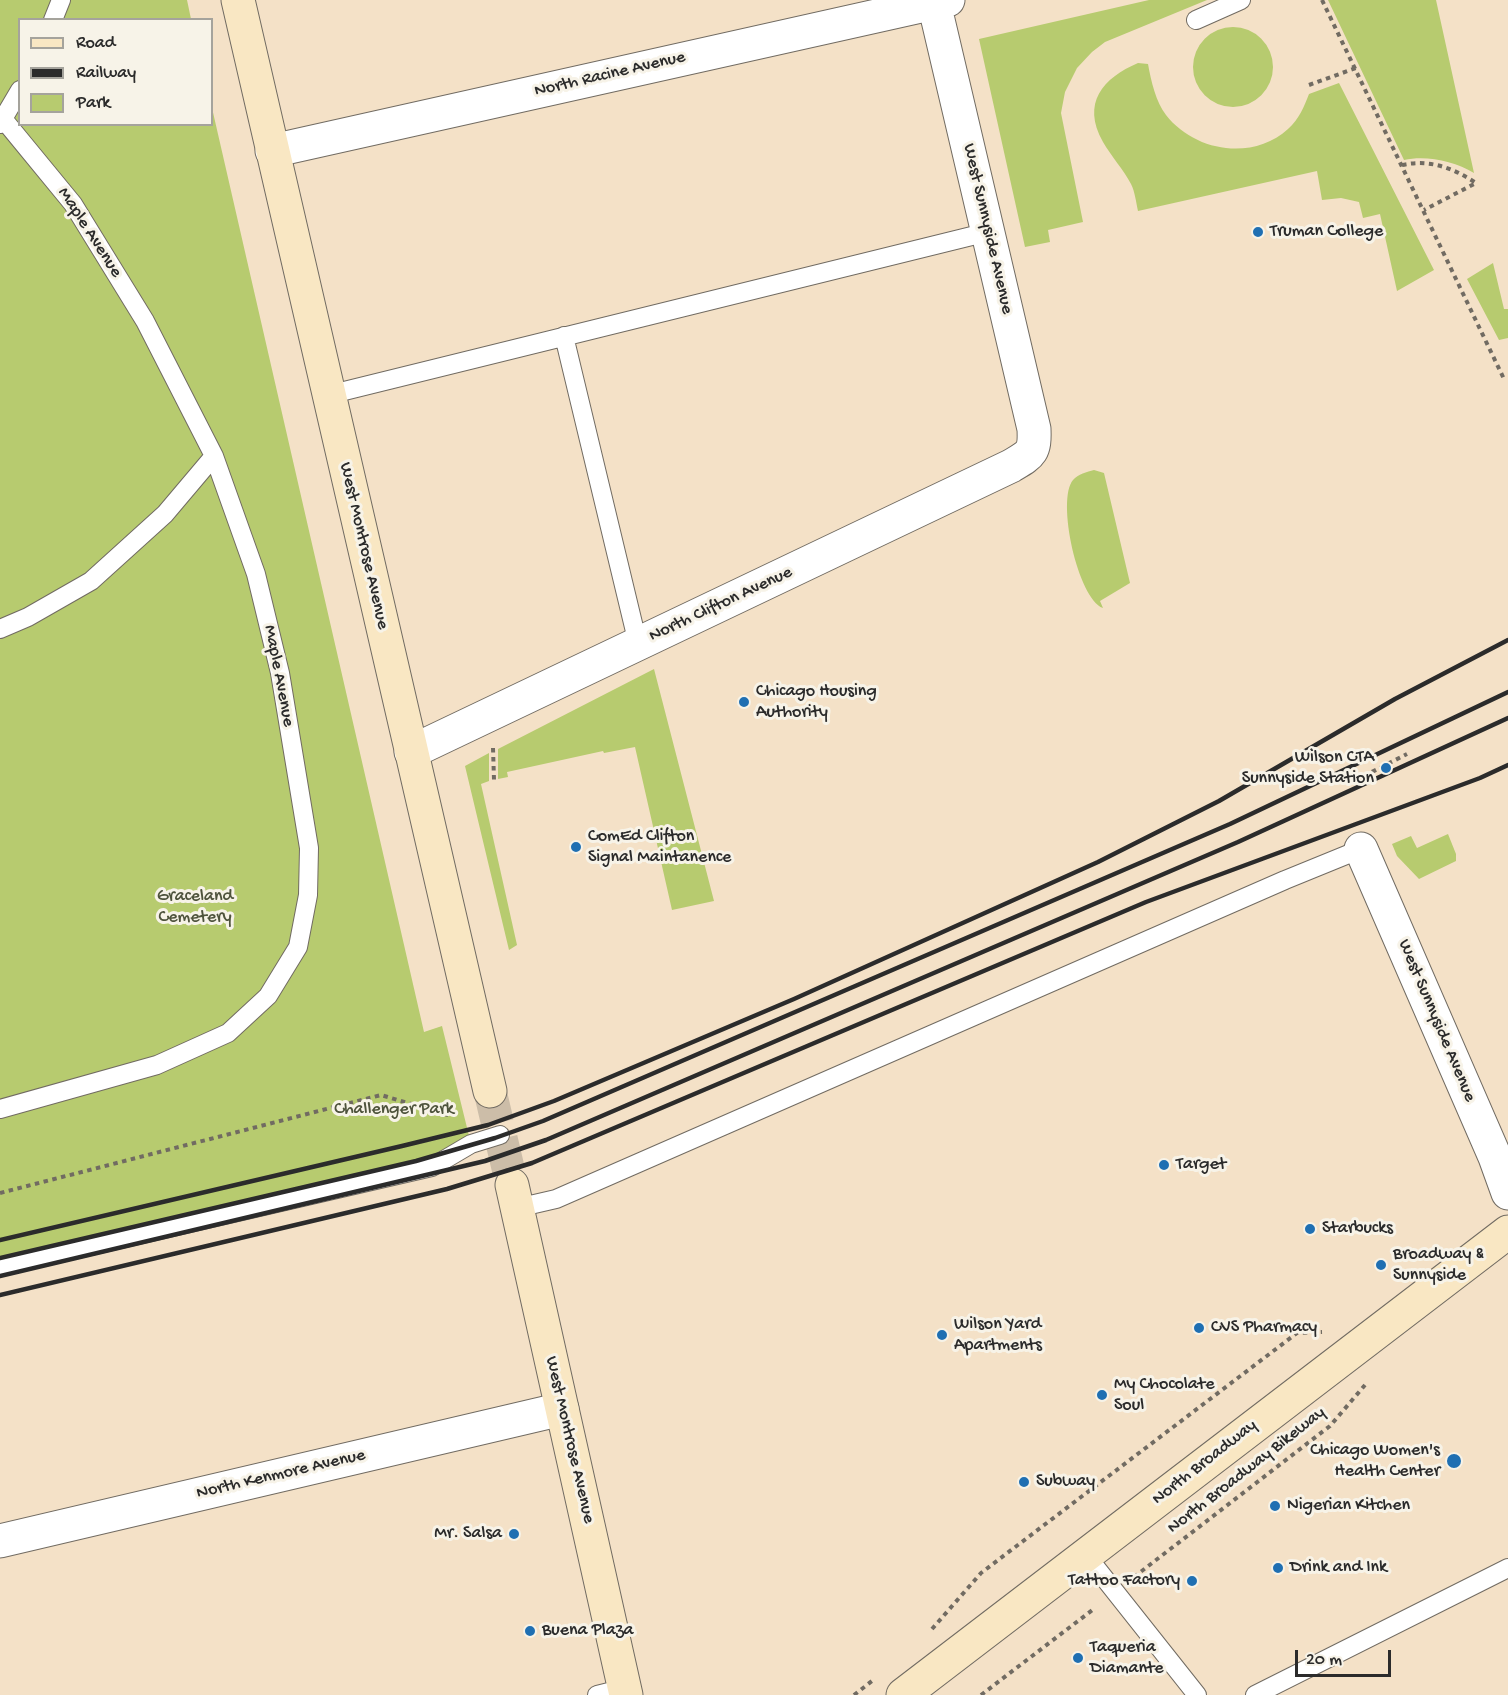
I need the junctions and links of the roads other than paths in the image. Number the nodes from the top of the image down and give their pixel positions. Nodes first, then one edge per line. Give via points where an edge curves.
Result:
1 (61, 0) edge
2 (238, 0) edge
3 (1241, 0) edge
4 (941, 1) edge
5 (54, 18) edge
6 (1196, 20) dead end
7 (18, 94) edge
8 (2, 122) edge
9 (272, 151) junction
10 (988, 232) junction
11 (564, 336) junction
12 (328, 395) junction
13 (1030, 455) joint
14 (214, 456) junction
15 (0, 629) edge
16 (638, 644) junction
17 (411, 752) junction
18 (1361, 849) joint
19 (490, 1091) tunnel mouth
20 (0, 1109) edge
21 (500, 1135) dead end
22 (1508, 1193) edge
23 (514, 1196) joint
24 (1508, 1232) edge
25 (0, 1267) edge
26 (562, 1408) junction
27 (0, 1541) edge
28 (1086, 1555) junction
29 (1508, 1568) edge
30 (892, 1684) edge
31 (616, 1693) edge
32 (1197, 1695) edge
33 (1255, 1695) edge

1 - 5 lane
2 - 9 main road, West Montrose Avenue
3 - 6 lane
4 - 9 street, North Racine Avenue
4 - 10 street, West Sunnyside Avenue
7 - 8 lane
8 - 14 lane, Maple Avenue via 73,204 145,321
9 - 12 main road, West Montrose Avenue
10 - 11 lane
10 - 13 street, West Sunnyside Avenue via 1034,429 1035,445
11 - 12 lane
11 - 16 lane
12 - 17 main road, West Montrose Avenue
13 - 16 street, North Clifton Avenue
14 - 15 lane via 165,514 91,581
14 - 20 lane, Maple Avenue via 256,574 284,696 309,848 308,895 298,947 268,996 228,1033 158,1065
16 - 17 street, North Clifton Avenue
17 - 19 main road, West Montrose Avenue
18 - 22 street, West Sunnyside Avenue
18 - 23 lane via 556,1199
21 - 25 lane via 471,1144 432,1167
23 - 26 main road, West Montrose Avenue
24 - 28 main road, North Broadway
26 - 27 street, North Kenmore Avenue
26 - 31 main road, West Montrose Avenue
28 - 30 main road, North Broadway
28 - 32 lane
29 - 33 lane

